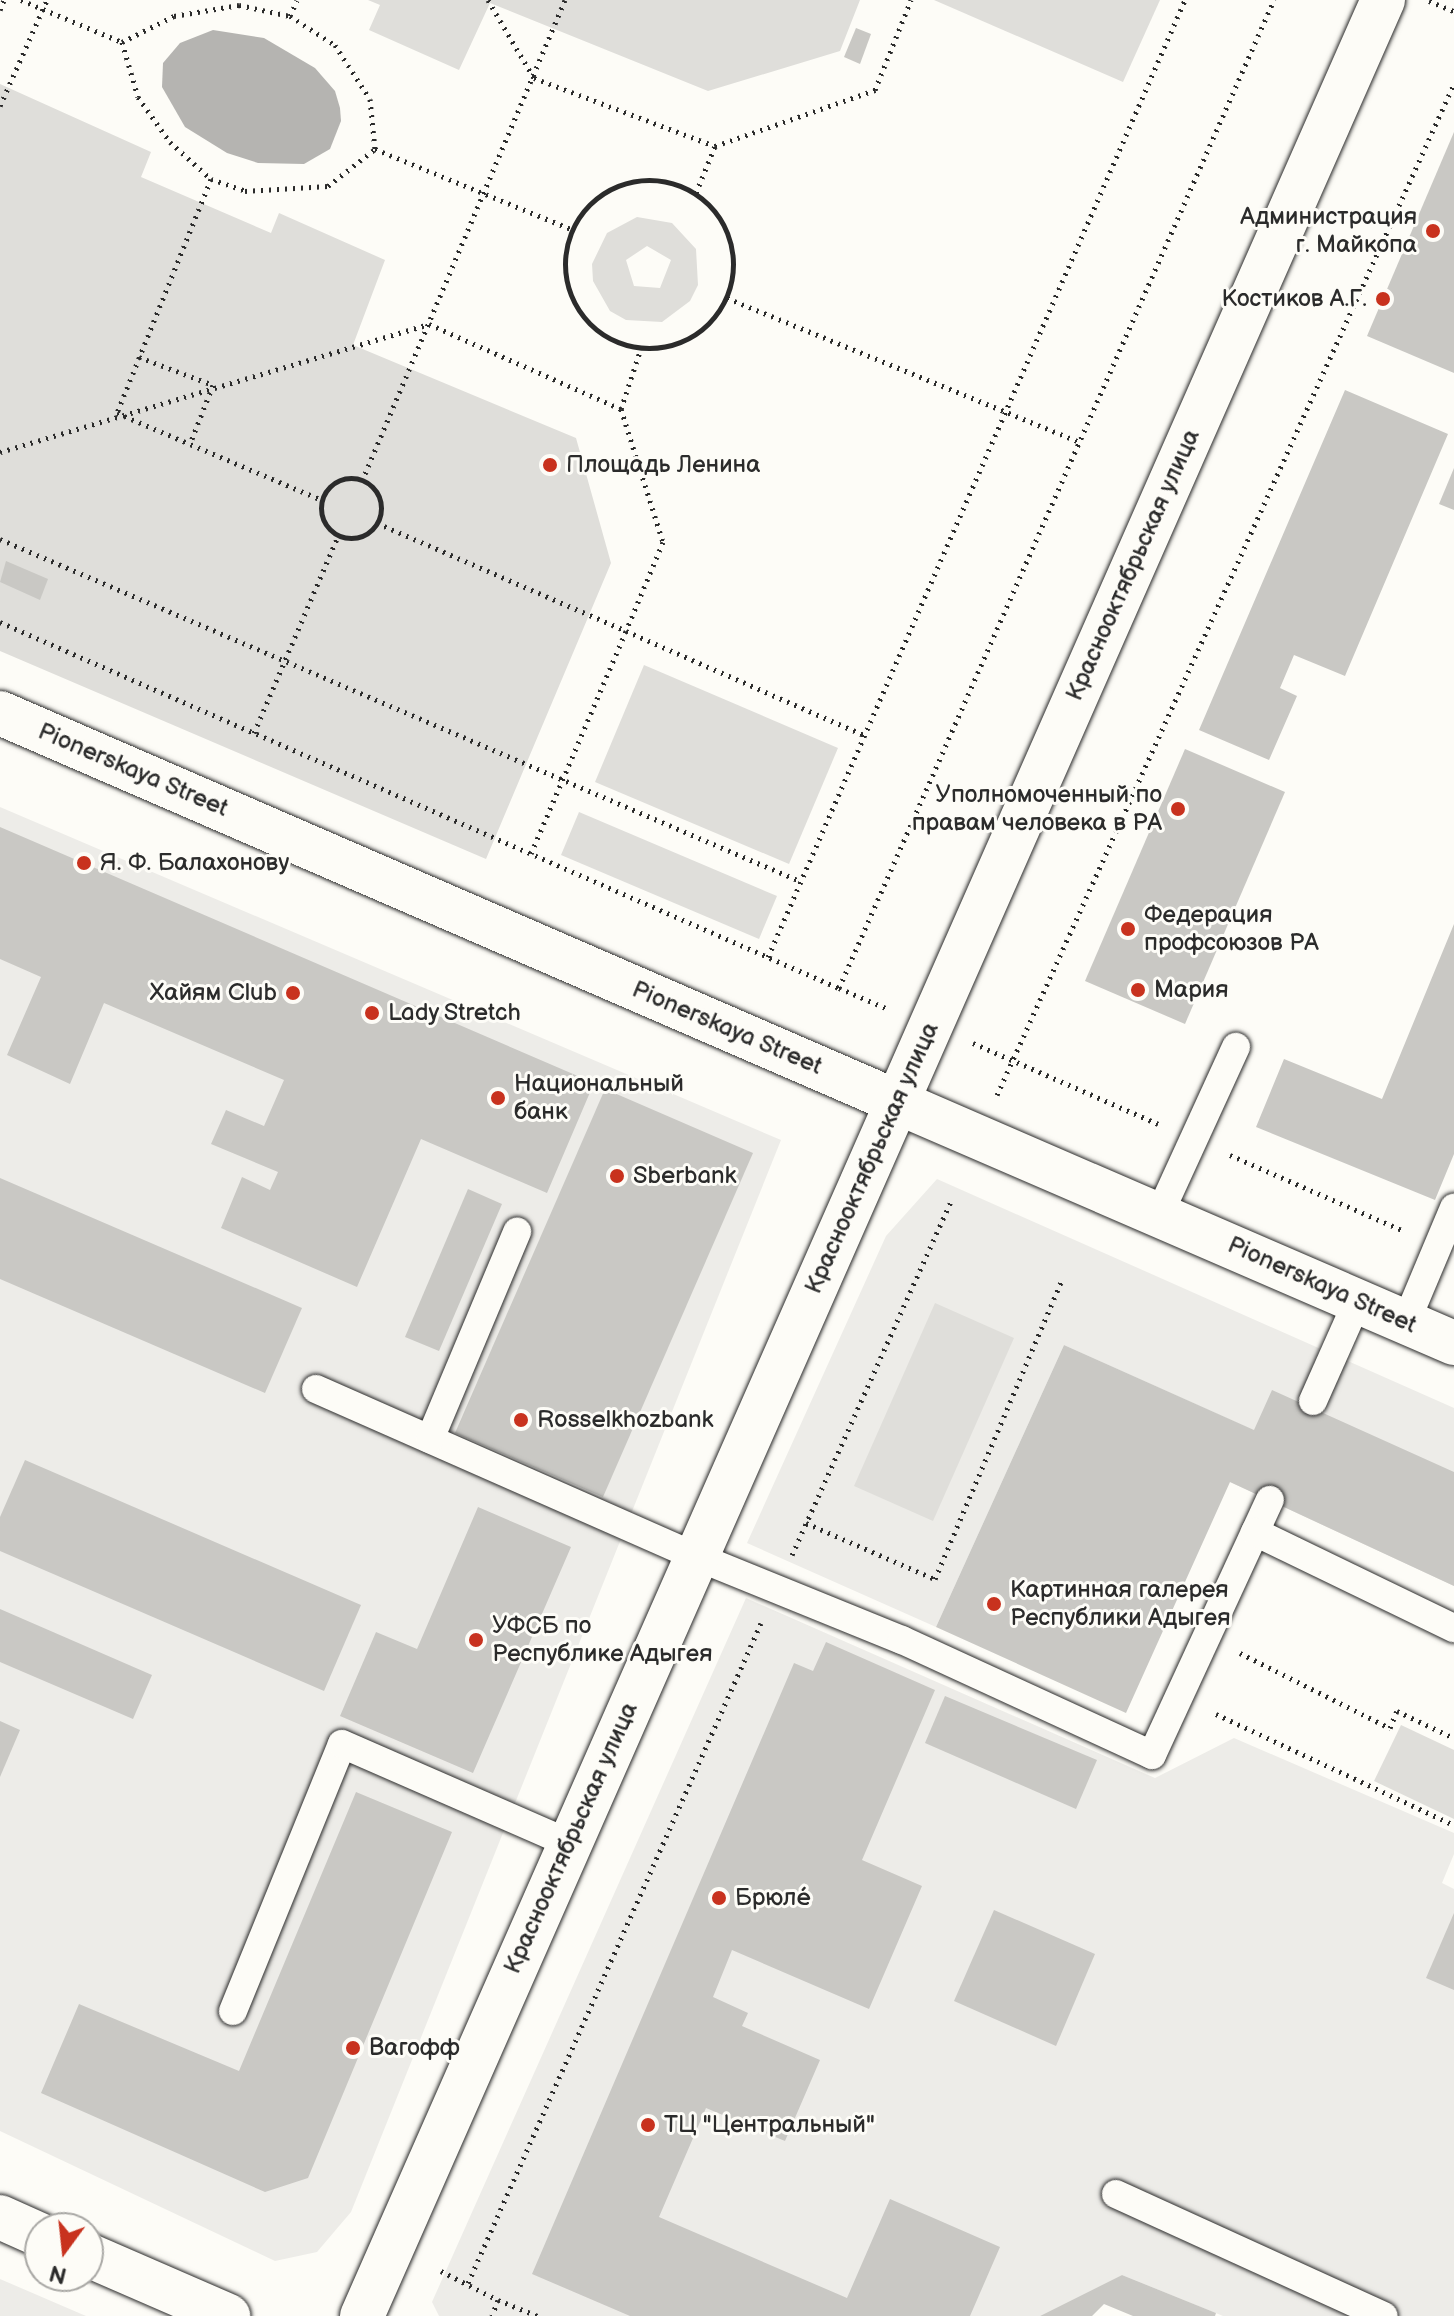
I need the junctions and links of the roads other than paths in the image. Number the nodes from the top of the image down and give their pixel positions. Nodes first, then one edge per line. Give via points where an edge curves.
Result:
1 (1383, 0) edge
2 (0, 713) edge
3 (1236, 1047) dead end
4 (897, 1102) junction
5 (1454, 1208) edge
6 (1159, 1215) junction
7 (517, 1232) dead end
8 (1358, 1300) junction
9 (1406, 1322) junction
10 (1454, 1343) edge
11 (316, 1389) dead end
12 (1313, 1401) dead end
13 (430, 1439) junction
14 (1270, 1500) dead end
15 (1255, 1532) junction
16 (695, 1556) junction
17 (1454, 1628) edge
18 (569, 1843) junction
19 (233, 2011) dead end
20 (1116, 2194) dead end
21 (0, 2217) edge
22 (24, 2228) edge
23 (104, 2262) edge
24 (228, 2316) edge
25 (362, 2316) edge
26 (1384, 2316) edge

1 - 4 main road, Краснооктябрьская улица
2 - 4 main road, Pionerskaya Street
3 - 6 lane
4 - 6 main road, Pionerskaya Street
4 - 16 main road, Краснооктябрьская улица
5 - 9 lane
6 - 8 main road, Pionerskaya Street
7 - 13 lane
8 - 9 main road, Pionerskaya Street
8 - 12 lane
9 - 10 main road, Pionerskaya Street
11 - 13 lane
13 - 16 lane
14 - 15 lane
15 - 16 lane via 1152,1755 902,1640
15 - 17 lane
16 - 18 main road, Краснооктябрьская улица
18 - 19 lane via 342,1744
18 - 25 main road, Краснооктябрьская улица
20 - 26 lane
21 - 22 main road
23 - 24 main road

